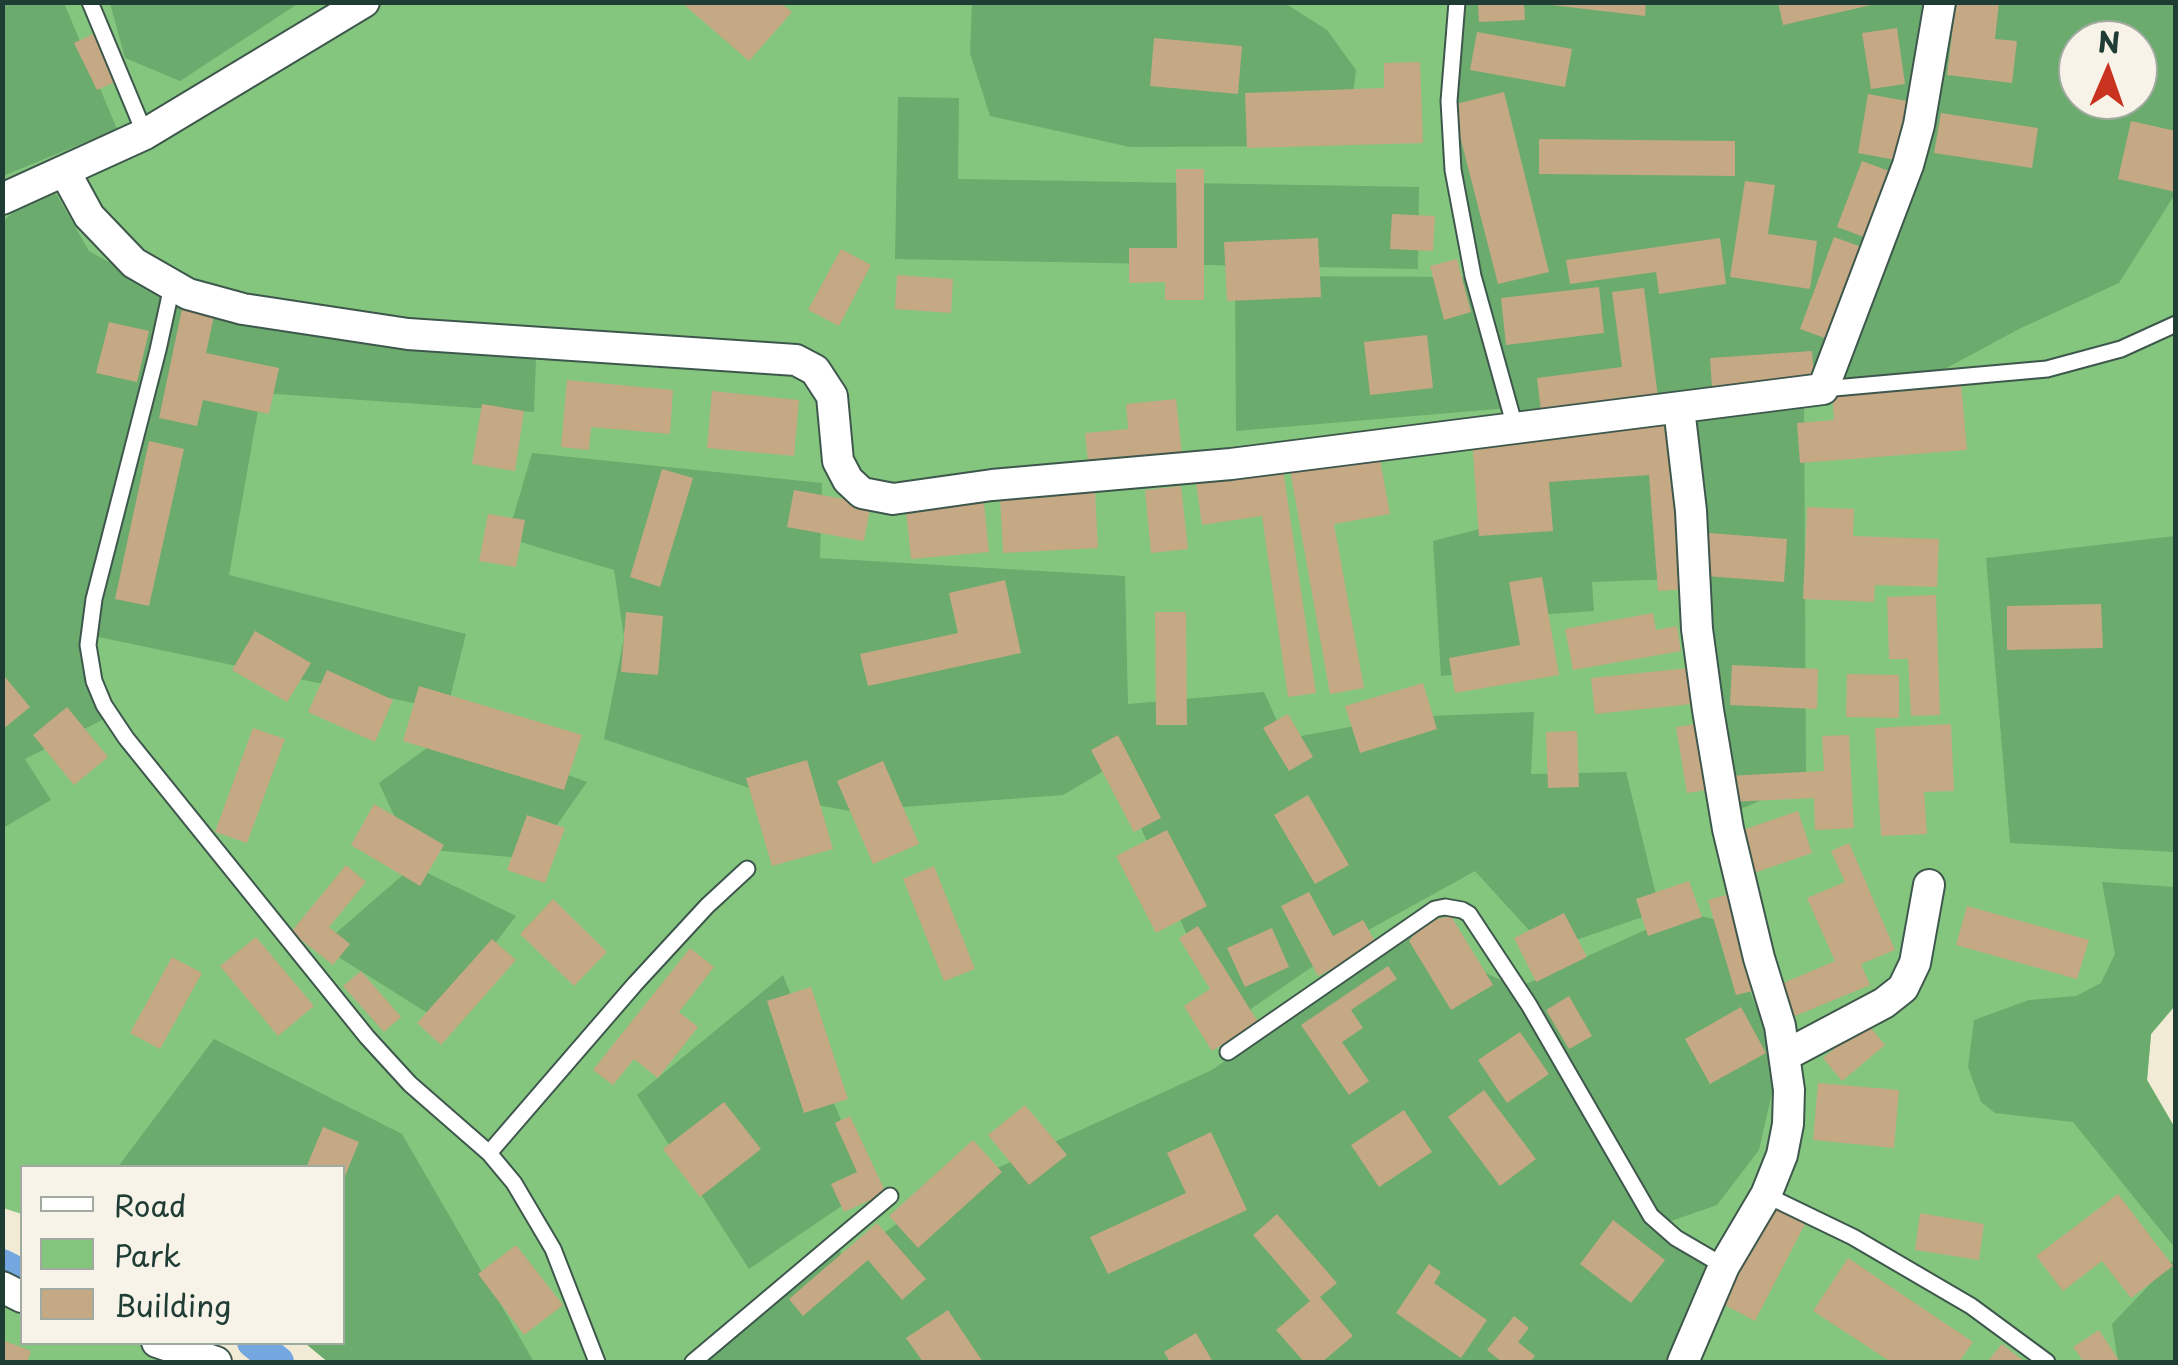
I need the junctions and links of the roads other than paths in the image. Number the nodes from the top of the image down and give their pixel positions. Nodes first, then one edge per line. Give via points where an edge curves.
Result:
1 (90, 2) edge
2 (1457, 2) edge
3 (1940, 2) edge
4 (352, 6) edge
5 (145, 134) junction
6 (64, 172) junction
7 (2, 199) edge
8 (172, 286) junction
9 (2176, 324) edge
10 (1823, 389) junction
11 (1679, 408) junction
12 (1515, 426) junction
13 (747, 868) dead end
14 (1929, 885) dead end
15 (1228, 1052) dead end
16 (1786, 1055) junction
17 (489, 1153) junction
18 (1766, 1195) junction
19 (890, 1196) dead end
20 (1724, 1266) junction
21 (166, 1345) edge
22 (216, 1362) edge
23 (598, 1362) edge
24 (693, 1362) edge
25 (1683, 1362) edge
26 (2047, 1362) edge

1 - 5 lane
2 - 12 lane via 1449,85 1453,170
3 - 10 street via 1908,166
4 - 5 street
5 - 6 street
6 - 7 street
6 - 8 street via 111,240
8 - 12 street via 243,309 408,334 796,360 815,370 832,396 838,461 848,480 883,498 1231,464
8 - 17 lane via 94,599 88,645 94,682 126,738 367,1038
9 - 10 lane via 2122,349 2047,369
10 - 11 street
11 - 12 street
11 - 16 street via 1701,663 1719,778
13 - 17 lane via 635,984
14 - 16 street via 1915,963 1903,988
15 - 20 lane via 1435,909 1462,910 1529,1005 1651,1216
16 - 18 street via 1788,1124
17 - 23 lane via 526,1199 553,1249
18 - 20 street
18 - 26 lane via 1972,1306
19 - 24 lane
20 - 25 street
21 - 22 street

